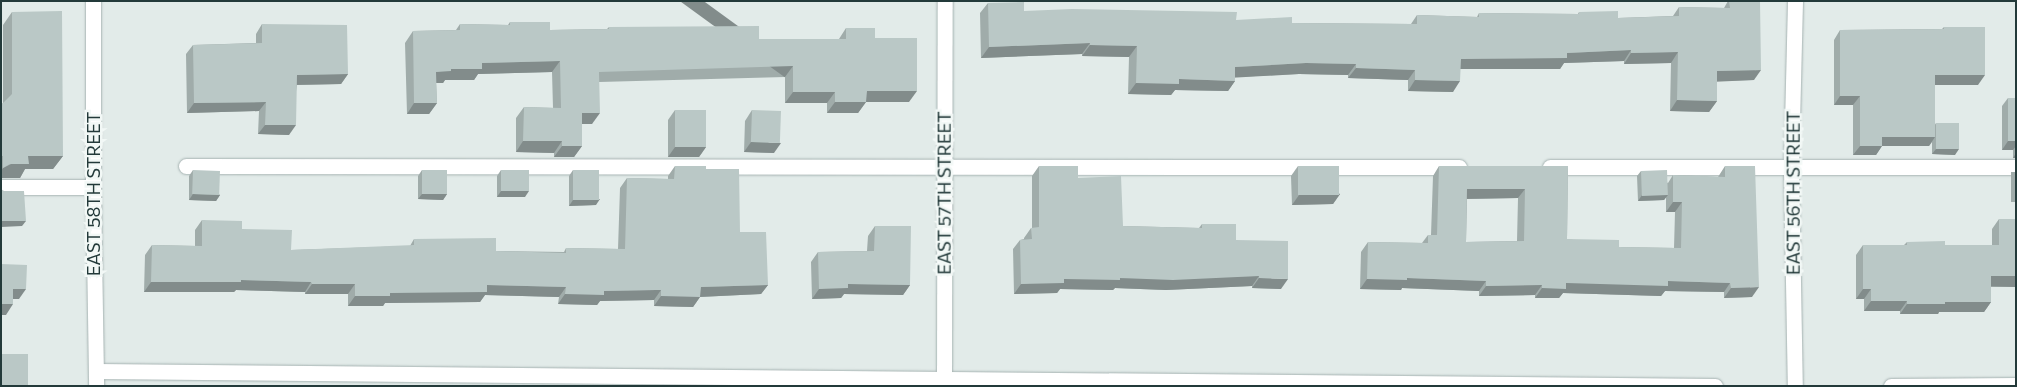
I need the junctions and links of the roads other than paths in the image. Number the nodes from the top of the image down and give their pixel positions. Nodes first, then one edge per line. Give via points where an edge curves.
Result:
1 (93, 1) edge
2 (946, 1) edge
3 (1795, 1) edge
4 (186, 166) dead end
5 (943, 167) junction
6 (1470, 167) edge
7 (1540, 167) edge
8 (1791, 167) junction
9 (2016, 167) edge
10 (1, 187) edge
11 (93, 187) junction
12 (96, 378) edge
13 (944, 382) edge
14 (2016, 385) edge
15 (1715, 386) edge
16 (1795, 386) edge
17 (1891, 386) edge

1 - 11 street, EAST 58TH STREET
2 - 5 street, EAST 57TH STREET
3 - 8 street, EAST 56TH STREET
4 - 5 street
5 - 6 street
5 - 13 street, EAST 57TH STREET
7 - 8 street
8 - 9 street
8 - 16 street, EAST 56TH STREET
10 - 11 street
11 - 12 street, EAST 58TH STREET
12 - 13 street
13 - 15 street
14 - 17 street

